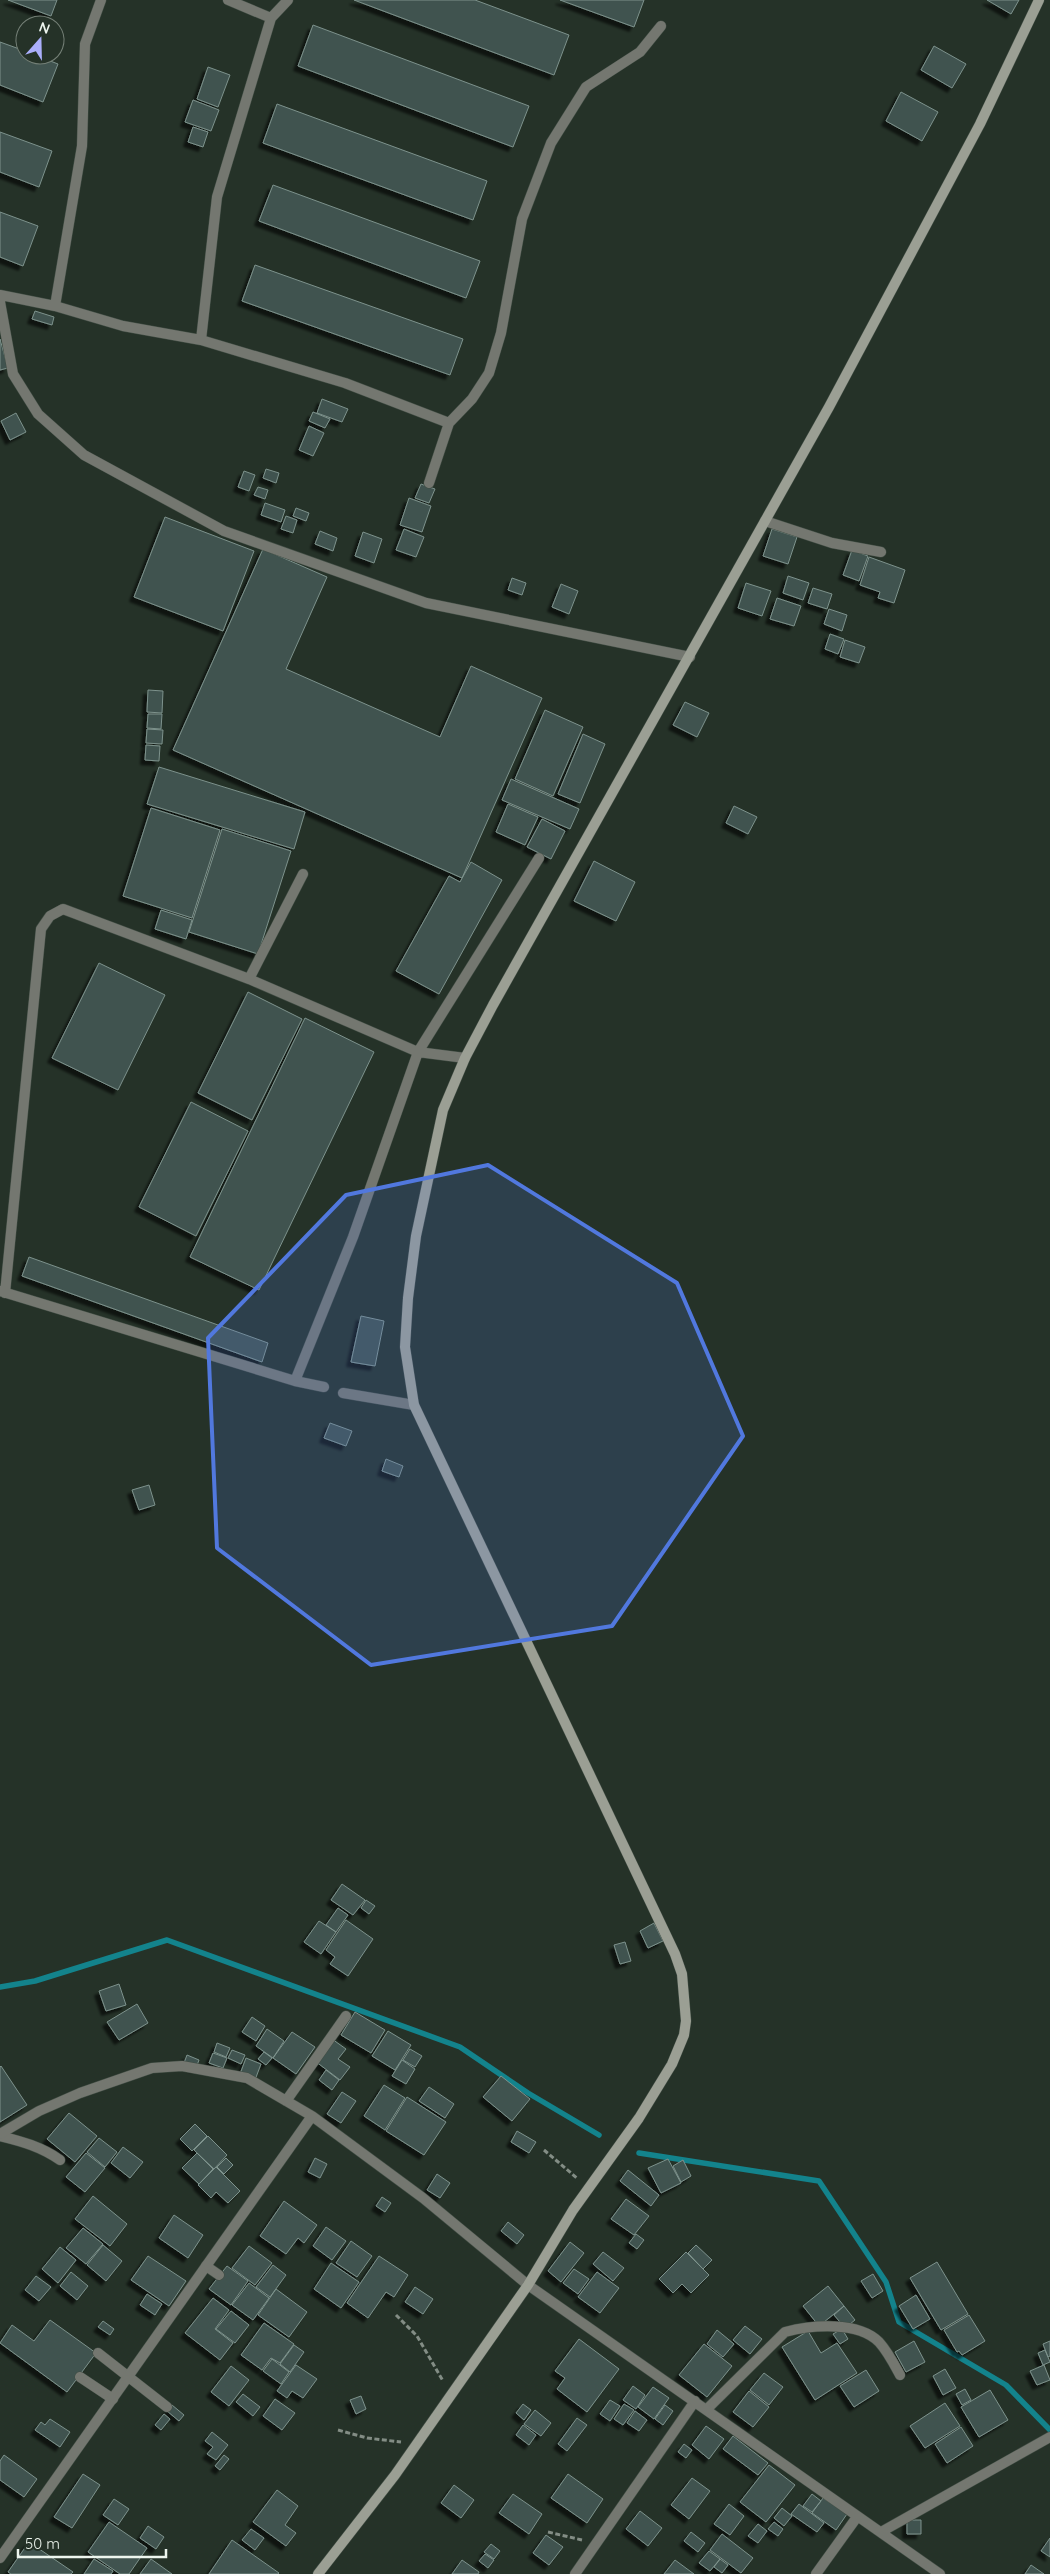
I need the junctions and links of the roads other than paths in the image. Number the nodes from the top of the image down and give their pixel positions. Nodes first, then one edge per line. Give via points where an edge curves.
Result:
1 (101, 0) edge
2 (228, 0) edge
3 (288, 0) edge
4 (1039, 0) edge
5 (271, 18) junction
6 (661, 26) dead end
7 (0, 295) edge
8 (0, 302) edge
9 (55, 306) junction
10 (201, 340) junction
11 (449, 422) junction
12 (429, 483) dead end
13 (765, 521) junction
14 (881, 552) dead end
15 (690, 657) junction
16 (539, 858) dead end
17 (303, 874) dead end
18 (249, 979) junction
19 (418, 1052) junction
20 (465, 1058) junction
21 (3, 1292) edge
22 (295, 1381) junction
23 (324, 1388) dead end
24 (343, 1393) dead end
25 (414, 1405) junction
26 (346, 2016) dead end
27 (286, 2101) junction
28 (312, 2116) junction
29 (0, 2135) edge
30 (60, 2160) dead end
31 (206, 2266) junction
32 (219, 2275) dead end
33 (528, 2285) junction
34 (98, 2353) dead end
35 (900, 2375) dead end
36 (129, 2376) junction
37 (80, 2377) dead end
38 (113, 2399) junction
39 (695, 2401) junction
40 (166, 2407) dead end
41 (707, 2409) junction
42 (1050, 2437) edge
43 (857, 2517) junction
44 (881, 2532) junction
45 (0, 2558) edge
46 (318, 2574) edge
47 (575, 2574) edge
48 (816, 2574) edge
49 (940, 2574) edge

1 - 9 street via 85,44 82,146
2 - 5 street
3 - 5 street
4 - 13 street via 980,124
5 - 10 street via 217,197
6 - 11 street via 640,52 586,87 551,143 522,219 501,333 490,373 472,399
7 - 9 street
8 - 15 street via 13,374 38,414 84,455 224,530 426,603
9 - 10 street via 122,326
10 - 11 street via 346,383
11 - 12 street
13 - 14 street via 832,543
13 - 15 street
15 - 20 street
16 - 19 street
17 - 18 street
18 - 19 street
18 - 21 street via 63,909 50,916 42,928
19 - 20 street
19 - 22 street via 353,1237
20 - 25 street via 443,1110 416,1236 404,1347
21 - 22 street
22 - 23 street
24 - 25 street
25 - 33 street via 654,1908 682,1974 686,2021 675,2057 639,2118 589,2188
26 - 27 street
27 - 28 street
27 - 29 street via 247,2078 182,2066 152,2068 39,2111
28 - 31 street
28 - 33 street via 423,2198
29 - 30 street via 29,2144
31 - 32 street
31 - 36 street
33 - 39 street
33 - 46 street via 416,2445
34 - 36 street
35 - 41 street via 878,2341 862,2331 798,2329 785,2332
36 - 38 street
36 - 40 street
37 - 38 street
38 - 45 street
39 - 41 street
39 - 47 street
41 - 43 street
42 - 44 street
43 - 44 street
43 - 48 street
44 - 49 street

